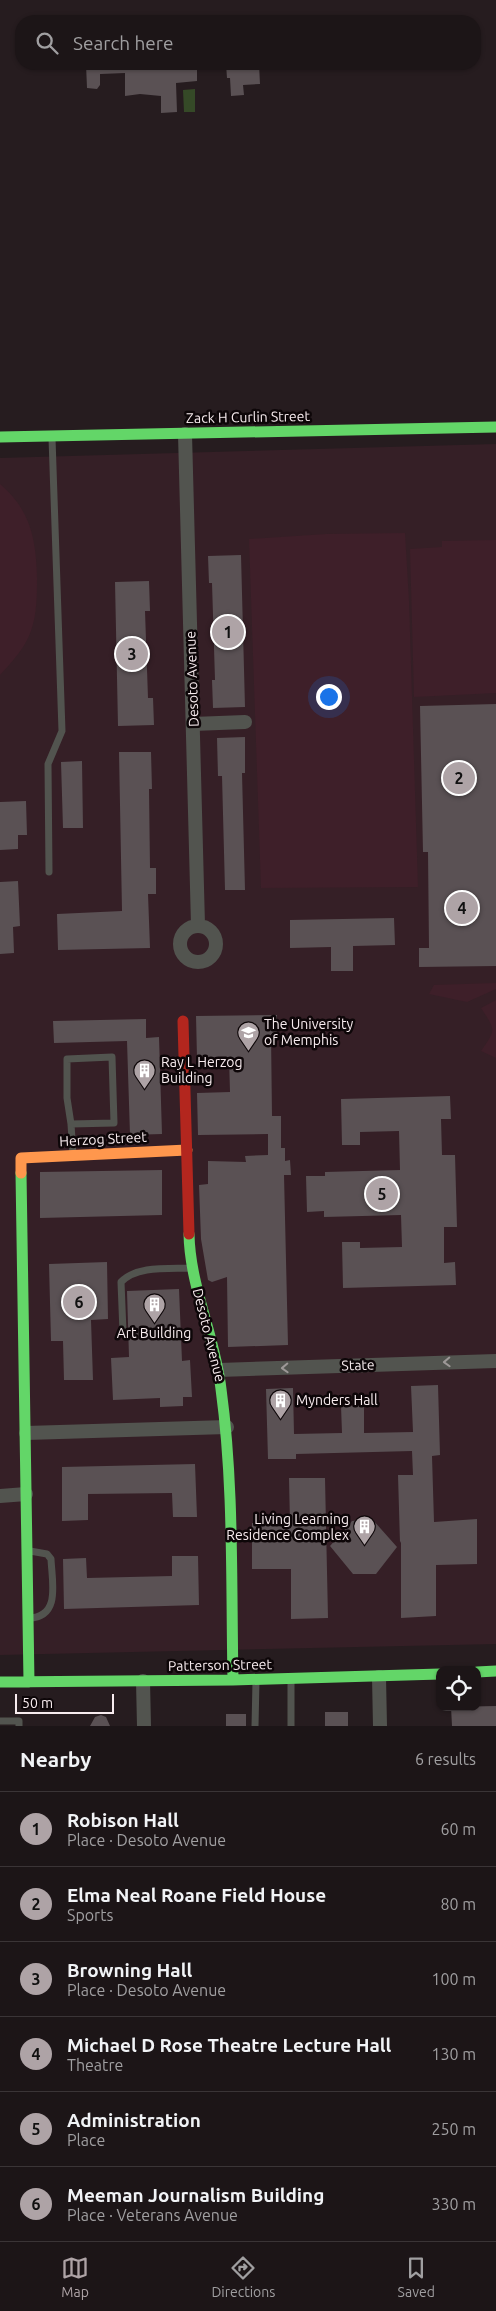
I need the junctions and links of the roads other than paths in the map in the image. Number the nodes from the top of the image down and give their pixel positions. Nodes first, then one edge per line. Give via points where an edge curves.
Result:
1 (496, 427) edge
2 (185, 434) junction
3 (52, 436) junction
4 (0, 437) edge
5 (245, 722) dead end
6 (193, 724) junction
7 (48, 872) dead end
8 (198, 925) dead end
9 (182, 1021) dead end
10 (71, 1124) junction
11 (187, 1150) junction
12 (73, 1156) junction
13 (194, 1268) junction
14 (123, 1332) dead end
15 (496, 1360) edge
16 (219, 1370) junction
17 (227, 1427) junction
18 (26, 1433) junction
19 (26, 1494) junction
20 (0, 1496) edge
21 (27, 1551) junction
22 (28, 1618) junction
23 (496, 1671) edge
24 (481, 1672) edge
25 (436, 1674) edge
26 (379, 1677) junction
27 (291, 1679) junction
28 (233, 1680) junction
29 (256, 1680) junction
30 (142, 1681) junction
31 (0, 1682) edge
32 (29, 1682) junction
33 (0, 1722) edge
34 (19, 1726) edge
35 (144, 1726) edge
36 (255, 1726) edge
37 (291, 1726) edge
38 (380, 1726) edge

1 - 2 street, Zack H Curlin Street
2 - 3 street, Zack H Curlin Street
2 - 6 street, Desoto Avenue
3 - 4 street, Zack H Curlin Street
3 - 7 lane via 62,731 48,764
5 - 6 street
6 - 8 street, Desoto Avenue
9 - 11 street, Desoto Avenue
10 - 10 lane via 114,1123 112,1058 67,1059
10 - 12 lane
11 - 12 street, Herzog Street
11 - 13 street, Desoto Avenue via 189,1240
12 - 18 street, Herzog Street via 21,1158
13 - 14 lane via 150,1270 124,1278 121,1282
13 - 16 street, Desoto Avenue via 198,1296
15 -> 16 street, State
16 - 17 street, Desoto Avenue
17 - 18 street
17 - 28 street, Desoto Avenue
18 - 19 street
19 - 20 street
19 - 21 street
21 - 22 street
21 - 22 lane via 47,1554 51,1559 52,1604 48,1612 39,1618
22 - 32 street
23 - 24 street
25 - 26 street, Patterson Street
26 - 27 street, Patterson Street
26 - 38 street
27 - 29 street, Patterson Street
27 - 37 lane
28 - 29 street, Patterson Street
28 - 30 street, Patterson Street
29 - 36 lane
30 - 32 street, Patterson Street
30 - 35 street
31 - 32 street, Patterson Street
33 - 34 lane via 18,1721

